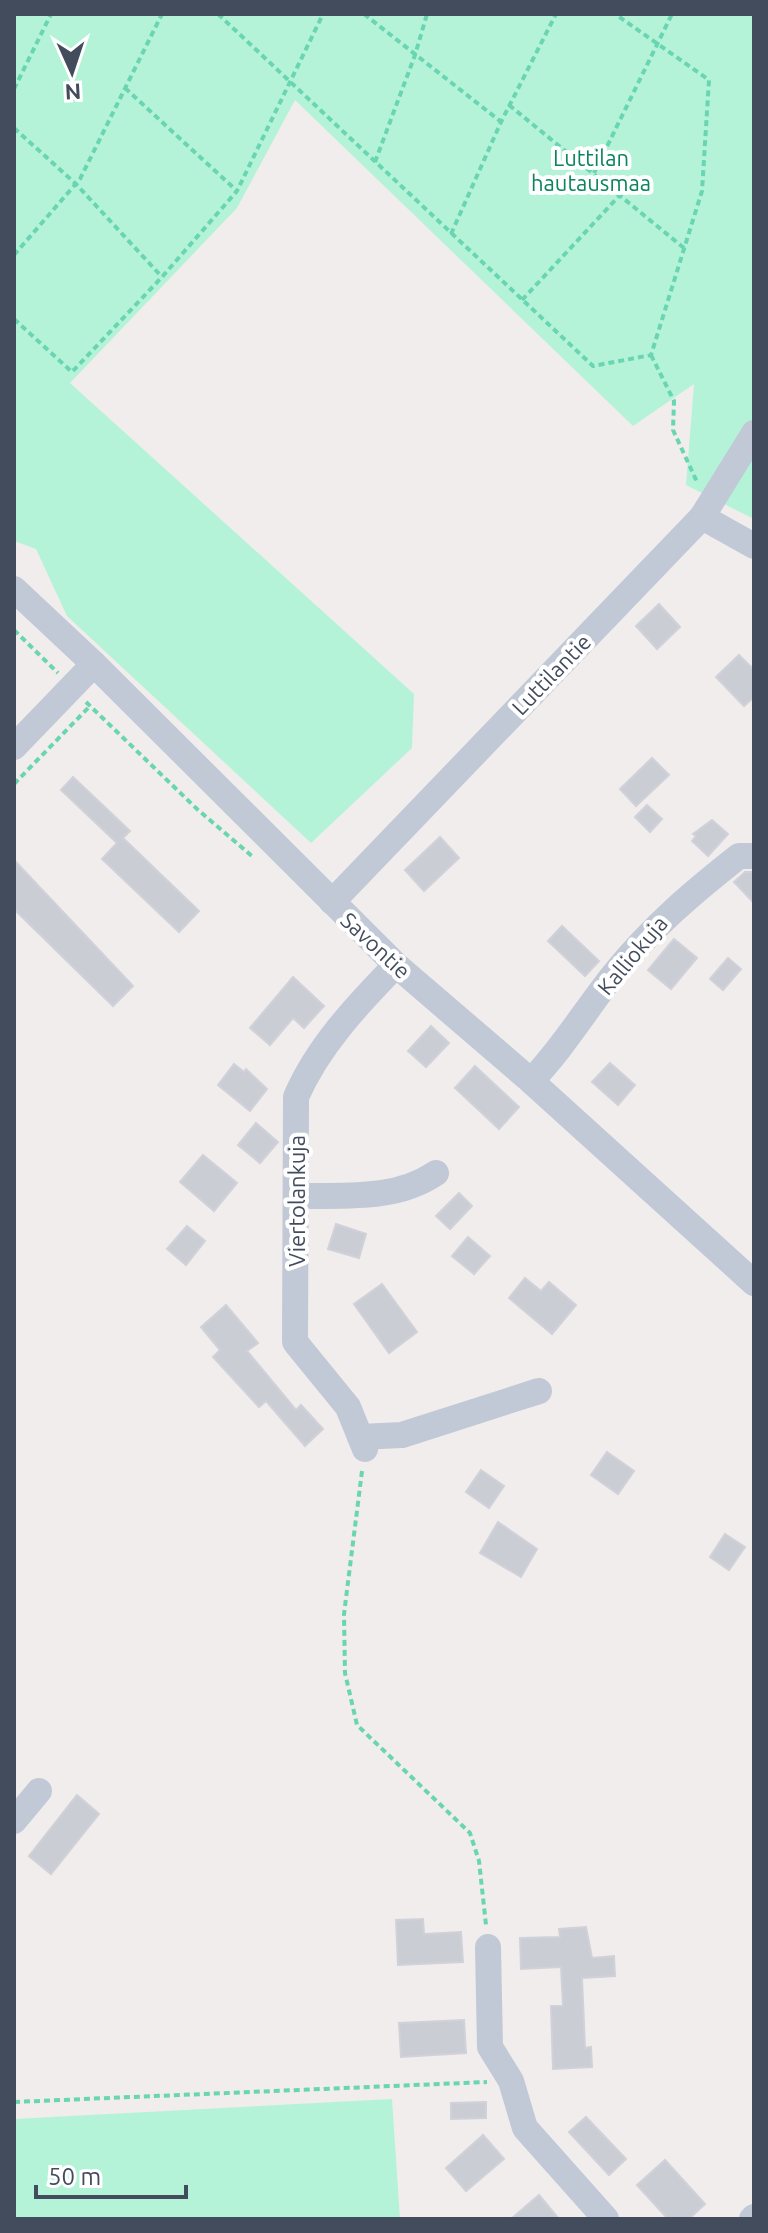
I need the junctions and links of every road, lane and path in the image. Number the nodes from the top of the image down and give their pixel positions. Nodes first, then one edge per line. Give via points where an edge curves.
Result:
1 (51, 14) edge
2 (162, 14) edge
3 (218, 14) edge
4 (323, 14) edge
5 (364, 14) edge
6 (427, 14) edge
7 (556, 14) edge
8 (615, 14) edge
9 (672, 14) edge
10 (657, 44) junction
11 (415, 55) junction
12 (292, 83) junction
13 (125, 88) junction
14 (14, 89) edge
15 (509, 105) junction
16 (501, 122) junction
17 (14, 128) edge
18 (375, 162) junction
19 (593, 174) junction
20 (76, 184) junction
21 (237, 191) junction
22 (620, 195) junction
23 (451, 234) junction
24 (684, 248) junction
25 (14, 255) edge
26 (162, 277) junction
27 (522, 300) junction
28 (14, 319) edge
29 (651, 355) junction
30 (754, 433) edge
31 (705, 511) junction
32 (754, 546) edge
33 (14, 589) edge
34 (14, 630) edge
35 (94, 664) junction
36 (72, 686) junction
37 (90, 706) junction
38 (14, 747) edge
39 (14, 784) edge
40 (754, 856) edge
41 (257, 861) dead end
42 (332, 902) junction
43 (396, 965) junction
44 (531, 1081) junction
45 (436, 1173) dead end
46 (296, 1196) junction
47 (754, 1283) edge
48 (539, 1391) dead end
49 (362, 1443) junction
50 (39, 1791) dead end
51 (14, 1821) edge
52 (488, 1947) joint
53 (511, 2081) junction
54 (14, 2102) edge
55 (606, 2219) edge

1 - 14 path
2 - 13 path
3 - 12 path
4 - 12 path
5 - 11 path
6 - 11 path
7 - 15 path
8 - 10 path
9 - 10 path
10 - 19 path
10 - 24 path via 709,80 702,191
11 - 16 path
11 - 18 path
12 - 18 path
12 - 21 path
13 - 20 path
13 - 21 path
15 - 16 path
15 - 19 path
16 - 23 path
17 - 20 path
18 - 23 path
19 - 22 path
20 - 25 path
20 - 26 path
21 - 26 path
22 - 24 path
22 - 27 path
23 - 27 path
24 - 29 path
26 - 28 path via 72,372
27 - 29 path via 593,366
29 - 31 path via 674,401 673,430
30 - 31 street, Luttilantie
31 - 32 street
31 - 42 street, Luttilantie
33 - 35 street, Savontie
34 - 36 path
35 - 36 street
35 - 42 street, Savontie
36 - 37 path
36 - 38 street
37 - 39 path
37 - 41 path
40 - 44 street, Kalliokuja via 739,856 668,912
42 - 43 street, Savontie
43 - 44 street, Savontie
43 - 46 street, Viertolankuja via 306,1073 296,1097
44 - 47 street, Savontie
45 - 46 street via 416,1187 389,1193
46 - 49 street, Viertolankuja via 295,1342 348,1407
48 - 49 street
49 - 52 path via 344,1614 345,1673 357,1725 470,1833 479,1861
50 - 51 street
52 - 53 street via 490,2047
53 - 54 path
53 - 55 street via 525,2128

